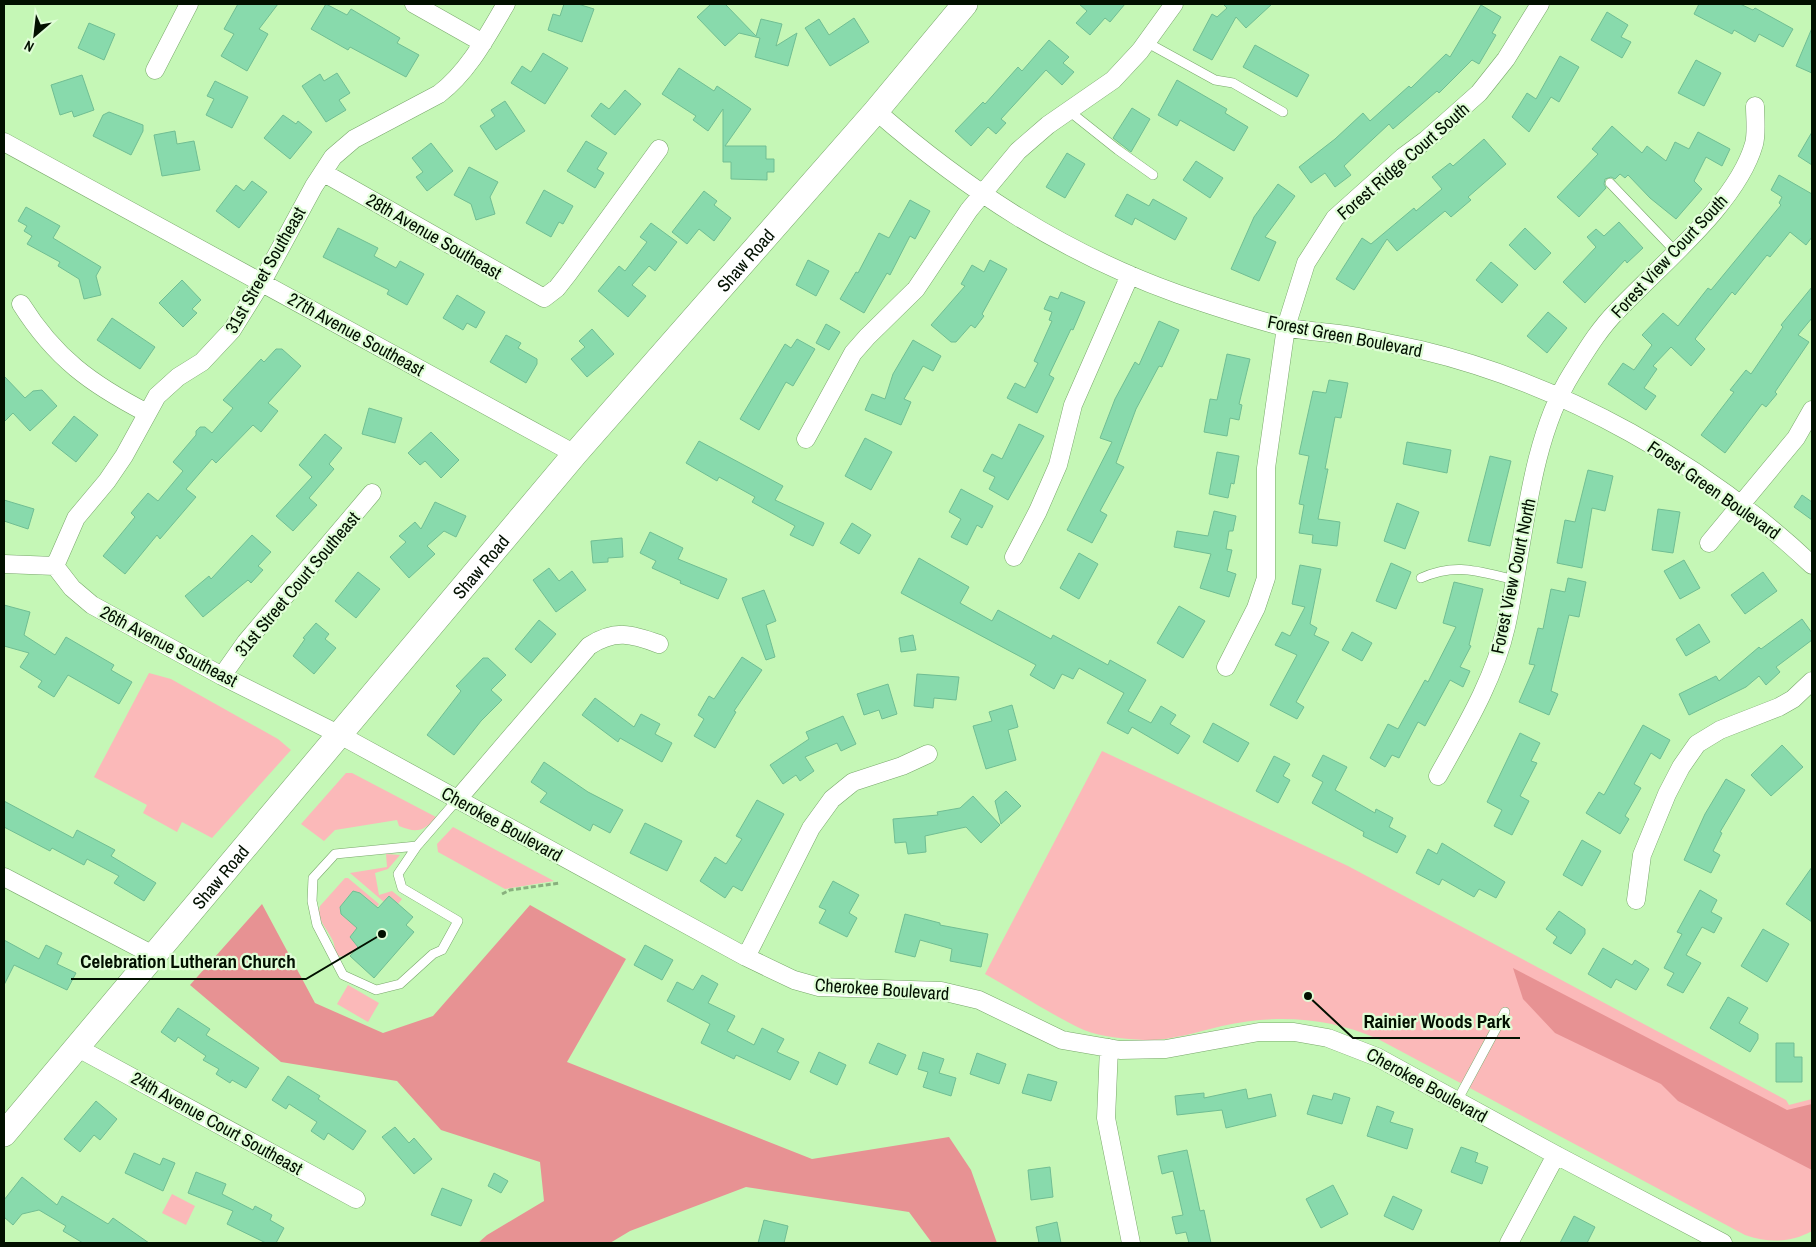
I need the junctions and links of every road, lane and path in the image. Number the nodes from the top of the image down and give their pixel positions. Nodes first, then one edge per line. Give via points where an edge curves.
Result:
1 (188, 4) edge
2 (414, 4) edge
3 (506, 4) edge
4 (965, 4) edge
5 (1174, 4) edge
6 (1540, 4) edge
7 (1146, 42) junction
8 (483, 43) junction
9 (155, 70) dead end
10 (1755, 106) dead end
11 (876, 111) junction
12 (1070, 111) junction
13 (1283, 112) dead end
14 (4, 142) edge
15 (660, 149) dead end
16 (324, 174) junction
17 (1153, 175) dead end
18 (1610, 183) dead end
19 (982, 195) junction
20 (1676, 252) junction
21 (1130, 275) junction
22 (262, 282) junction
23 (21, 304) dead end
24 (1286, 327) junction
25 (1559, 398) junction
26 (1812, 410) edge
27 (147, 414) junction
28 (806, 439) dead end
29 (575, 454) junction
30 (372, 493) dead end
31 (1742, 504) junction
32 (1709, 543) dead end
33 (1014, 557) dead end
34 (4, 564) edge
35 (1812, 564) edge
36 (55, 566) junction
37 (1421, 578) dead end
38 (1516, 580) junction
39 (659, 644) dead end
40 (1226, 667) dead end
41 (222, 676) junction
42 (1812, 681) edge
43 (340, 735) junction
44 (928, 754) dead end
45 (1438, 776) dead end
46 (457, 800) junction
47 (418, 846) junction
48 (4, 877) edge
49 (560, 883) dead end
50 (502, 894) dead end
51 (1636, 900) dead end
52 (155, 956) junction
53 (746, 957) junction
54 (1505, 1012) dead end
55 (78, 1048) junction
56 (1109, 1048) junction
57 (1457, 1101) junction
58 (6, 1127) edge
59 (1556, 1155) junction
60 (356, 1199) dead end
61 (1131, 1243) edge
62 (1509, 1243) edge
63 (1723, 1243) edge

1 - 9 street
2 - 8 street
3 - 8 street, 31st Street Southeast
4 - 11 main road, Shaw Road
5 - 7 street
6 - 24 street, Forest Ridge Court South via 1506,59 1480,93 1335,218 1306,263
7 - 12 street via 1113,80
7 - 13 lane via 1215,80 1232,83
8 - 16 street, 31st Street Southeast via 450,86 354,139 333,157
10 - 20 street, Forest View Court South via 1754,142 1748,159 1729,192
11 - 19 street, Forest Green Boulevard via 916,146
11 - 29 main road, Shaw Road
12 - 17 lane
12 - 19 street via 1018,151
14 - 22 street, 27th Avenue Southeast
15 - 16 street, 28th Avenue Southeast via 568,274 544,298
16 - 22 street, 31st Street Southeast via 305,202
18 - 20 lane
19 - 21 street, Forest Green Boulevard via 1069,247
19 - 28 street via 916,289 866,336 853,353
20 - 25 street, Forest View Court South via 1599,332
21 - 24 street, Forest Green Boulevard via 1185,296
21 - 33 street via 1073,405 1058,464
22 - 27 street, 31st Street Southeast via 227,336 202,362 167,385
22 - 29 street, 27th Avenue Southeast
23 - 27 street via 45,339 78,372
24 - 25 street, Forest Green Boulevard via 1352,336 1423,351 1481,368
24 - 40 street, Forest Ridge Court South via 1266,468 1266,578 1256,608
25 - 31 street, Forest Green Boulevard via 1645,441
25 - 38 street, Forest View Court North via 1538,462
26 - 31 street via 1796,438
27 - 36 street, 31st Street Southeast via 116,468 76,518
29 - 43 main road, Shaw Road
30 - 41 street, 31st Street Court Southeast via 246,642
31 - 32 street
31 - 35 street, Forest Green Boulevard
34 - 36 street
36 - 41 street, 26th Avenue Southeast via 72,588 92,605
37 - 38 lane via 1443,569 1460,568
38 - 45 street, Forest View Court North via 1499,652 1464,729
39 - 46 street via 624,635 604,636 589,646
41 - 43 street, 26th Avenue Southeast
42 - 51 street via 1779,707 1720,730 1697,744 1667,794 1642,855
43 - 46 street, Cherokee Boulevard
43 - 52 main road, Shaw Road
44 - 53 street via 853,782 832,799 811,828
46 - 47 lane
46 - 53 street, Cherokee Boulevard
47 - 47 lane via 398,874 402,888 458,921 442,950 433,954 400,984 376,990 343,975 317,925 312,901 313,878 335,854
48 - 52 street
49 - 50 path
52 - 55 main road, Shaw Road
53 - 56 street, Cherokee Boulevard via 794,980 819,987 941,991 978,1000 1062,1040
54 - 57 lane
55 - 58 main road, Shaw Road
55 - 60 street, 24th Avenue Court Southeast
56 - 57 street, Cherokee Boulevard via 1143,1051 1242,1033 1294,1032 1328,1038 1362,1050
56 - 61 street via 1106,1118
57 - 59 street, Cherokee Boulevard
59 - 62 street
59 - 63 street, Cherokee Boulevard

